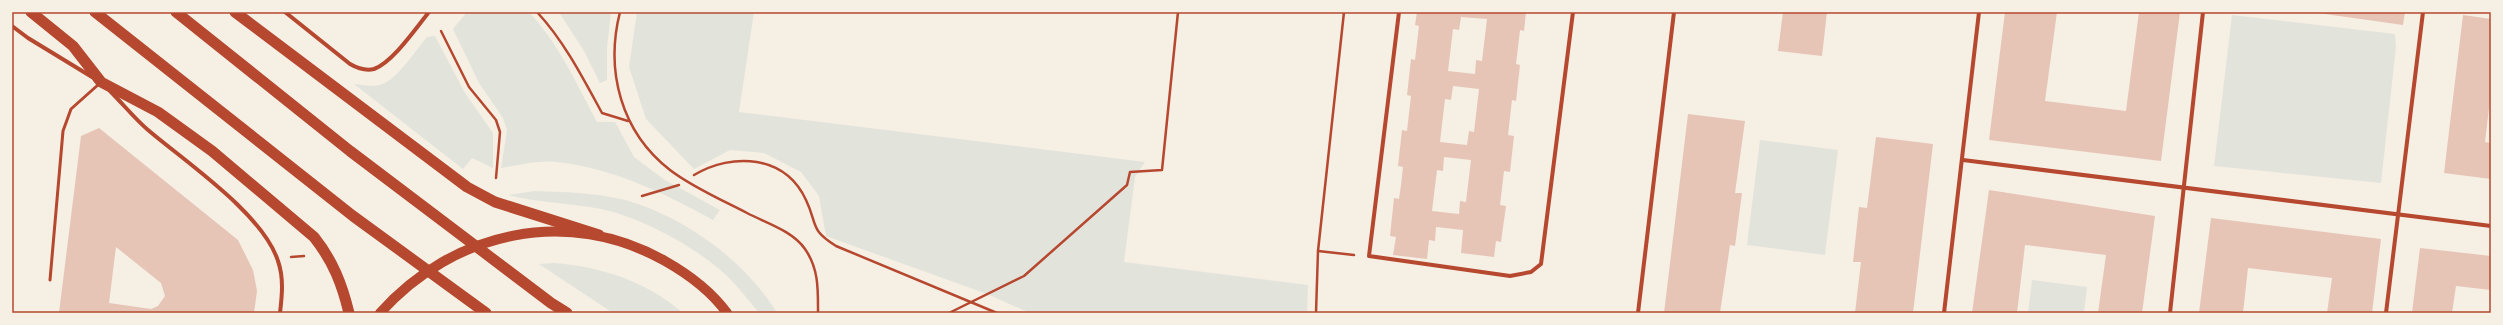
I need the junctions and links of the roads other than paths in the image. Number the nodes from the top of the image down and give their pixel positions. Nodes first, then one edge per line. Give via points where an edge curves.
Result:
1 (31, 12) edge
2 (95, 12) edge
3 (176, 12) edge
4 (235, 12) edge
5 (285, 12) edge
6 (429, 12) edge
7 (1399, 12) edge
8 (1573, 12) edge
9 (1674, 12) edge
10 (1979, 12) edge
11 (2203, 12) edge
12 (2423, 12) edge
13 (12, 26) edge
14 (101, 82) junction
15 (1963, 160) junction
16 (2184, 188) junction
17 (2397, 215) junction
18 (2491, 226) edge
19 (599, 235) junction
20 (50, 280) dead end
21 (280, 313) edge
22 (349, 313) edge
23 (380, 313) edge
24 (486, 313) edge
25 (567, 313) edge
26 (727, 313) edge
27 (1638, 313) edge
28 (1944, 313) edge
29 (2170, 313) edge
30 (2386, 313) edge

1 - 14 highway via 72,46
2 - 24 highway via 353,216
3 - 25 highway via 350,151
4 - 19 highway via 467,187 495,202
5 - 6 street via 350,64 360,69 373,69 384,64
7 - 8 street via 1369,256 1510,276 1530,272 1542,264
9 - 27 street
10 - 15 street
11 - 16 street
12 - 17 street
13 - 14 street
14 - 20 lane via 71,109 63,131
14 - 21 street via 147,129 232,202 267,237 282,275
14 - 22 highway via 158,112 212,151 292,216 328,255 340,279
15 - 16 street
15 - 28 street
16 - 17 street
16 - 29 street
17 - 18 street
17 - 30 street
19 - 23 main road via 555,230 525,232 504,237 460,253 433,267 402,290
19 - 26 main road via 644,249 685,273

